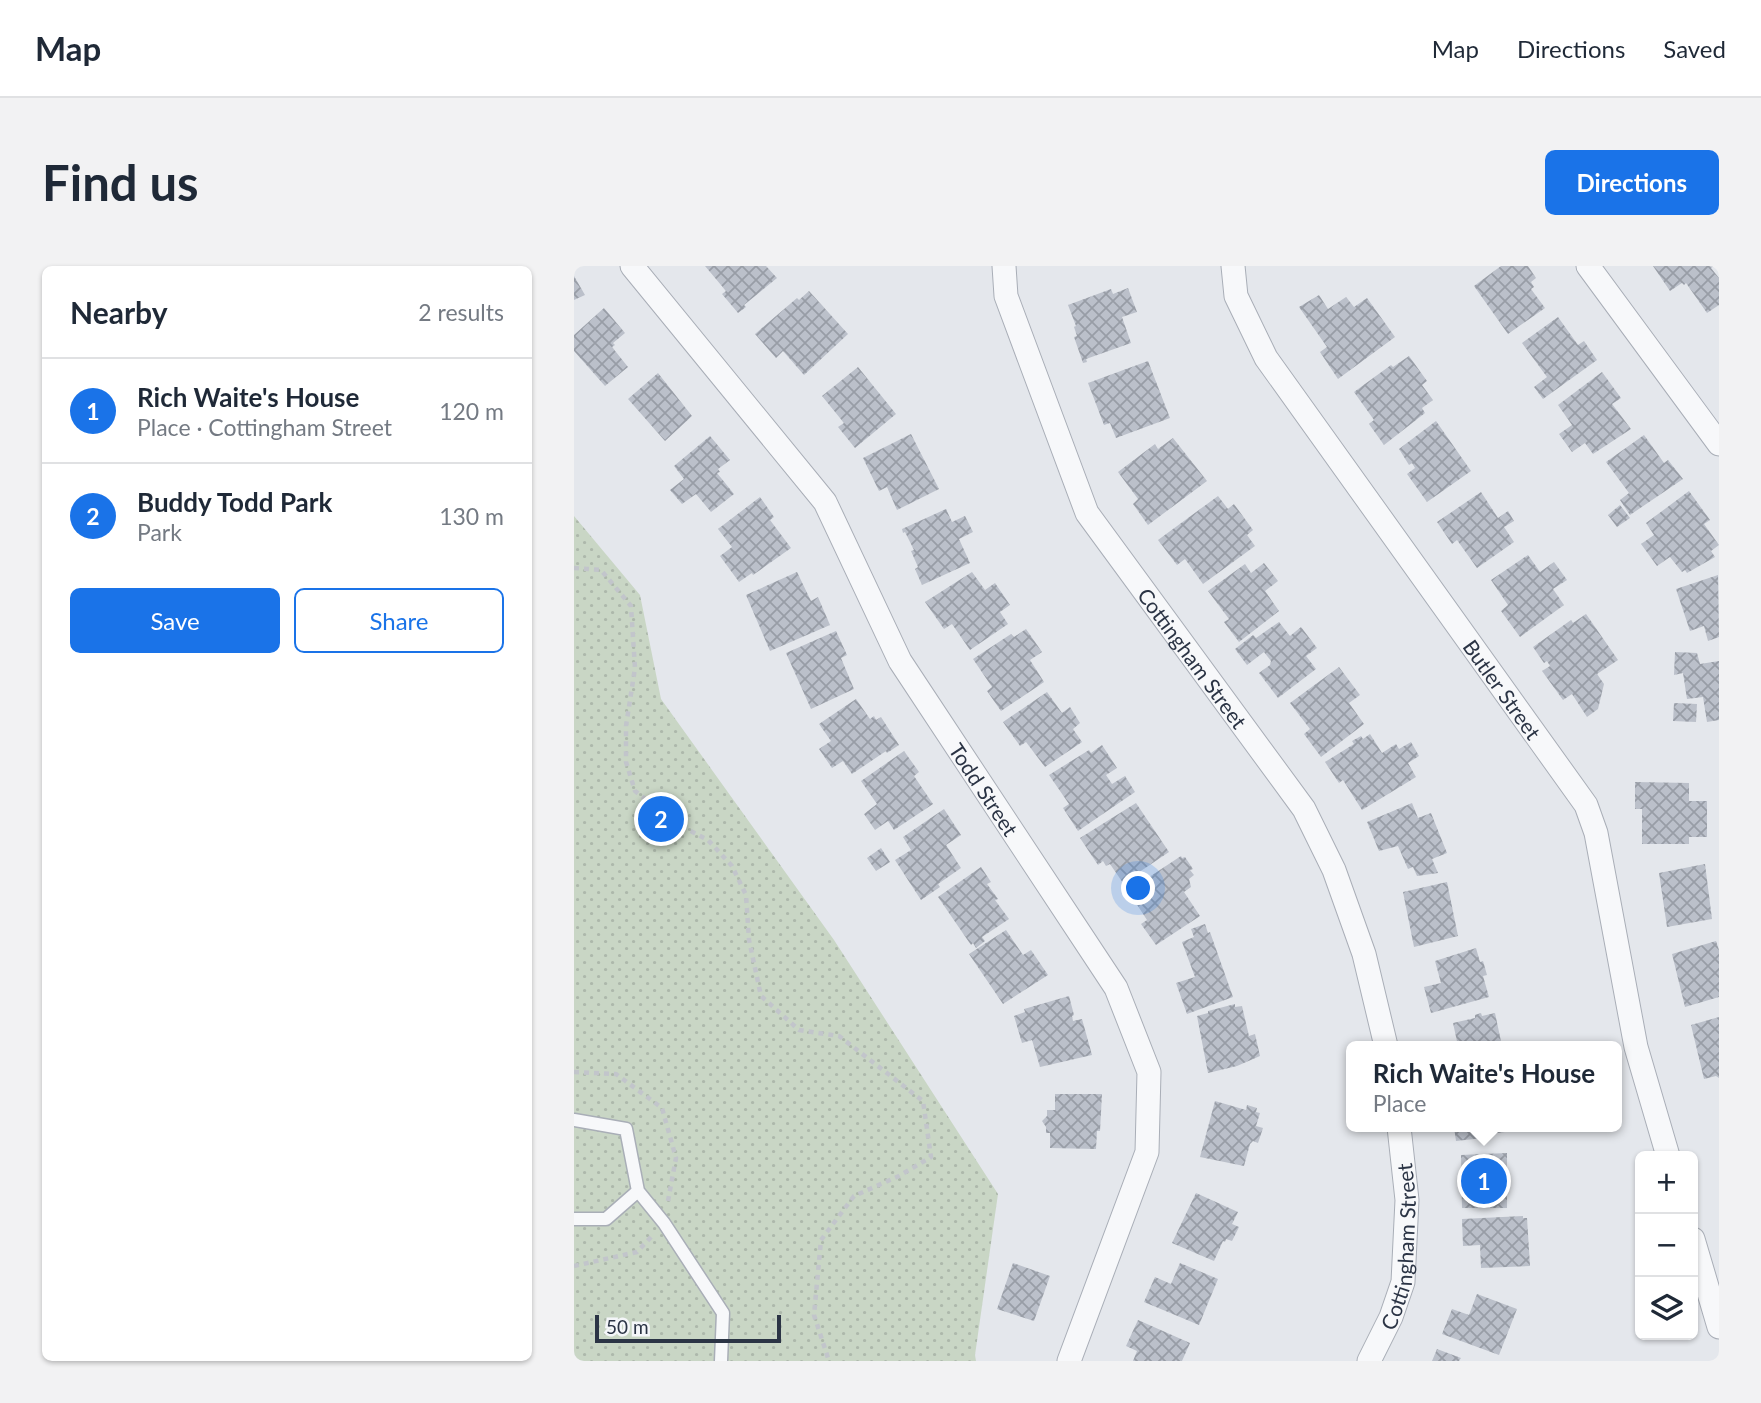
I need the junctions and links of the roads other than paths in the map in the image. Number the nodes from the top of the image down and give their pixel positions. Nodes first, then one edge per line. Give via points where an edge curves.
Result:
1 (632, 266) edge
2 (1004, 266) edge
3 (1233, 266) edge
4 (1588, 266) edge
5 (1719, 444) edge
6 (1385, 1041) edge
7 (574, 1120) edge
8 (1400, 1132) edge
9 (1667, 1151) edge
10 (638, 1191) junction
11 (574, 1219) edge
12 (1698, 1255) edge
13 (1719, 1327) edge
14 (721, 1361) edge
15 (1069, 1361) edge
16 (1369, 1361) edge

1 - 15 street, Todd Street via 825,502 900,661 1116,988 1149,1073 1147,1152
2 - 6 street, Cottingham Street via 1006,296 1087,513 1304,809 1334,870 1364,954
3 - 9 street, Butler Street via 1236,296 1266,358 1586,805 1596,833 1636,1047
4 - 5 street
7 - 10 lane via 626,1129
8 - 16 street, Cottingham Street via 1407,1200 1403,1282
10 - 11 lane via 606,1219
10 - 14 lane via 723,1313
12 - 13 street

